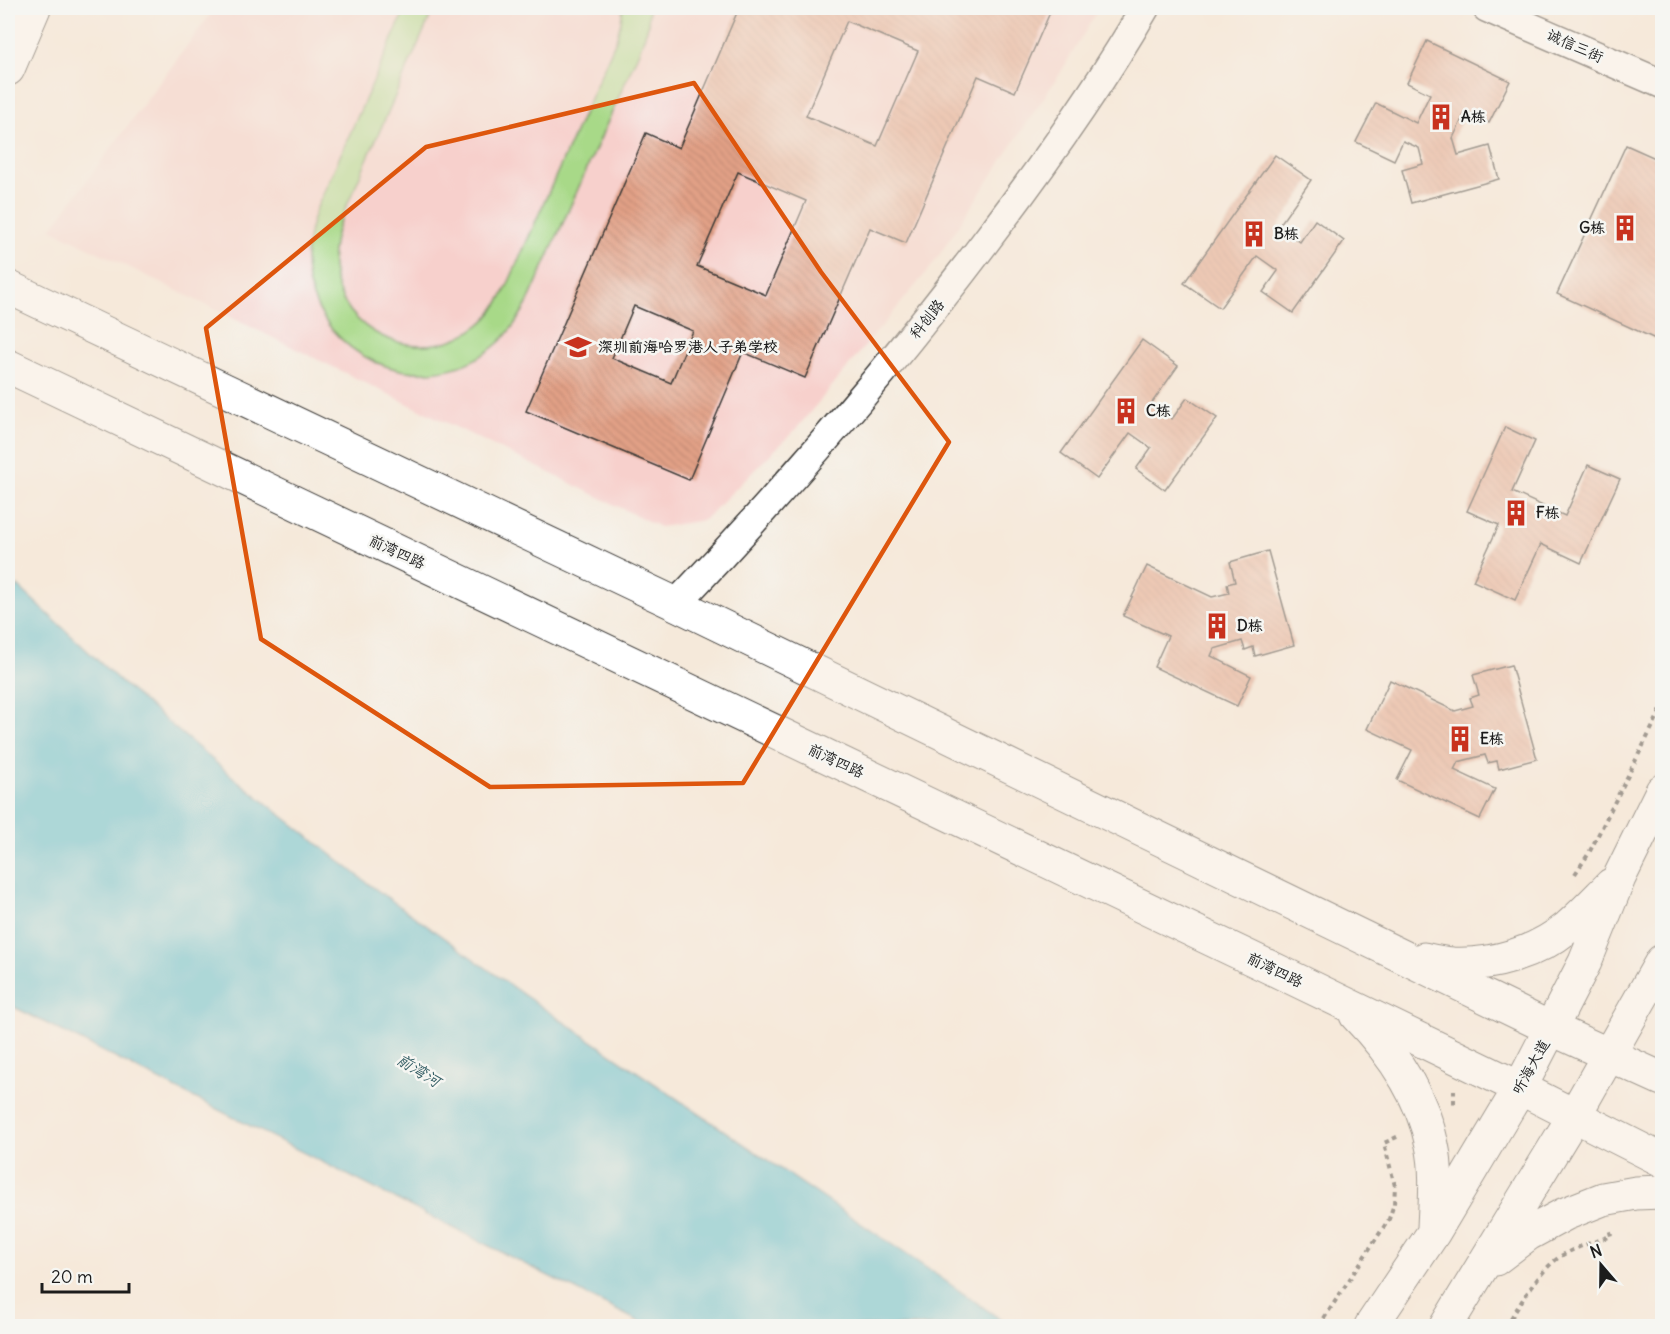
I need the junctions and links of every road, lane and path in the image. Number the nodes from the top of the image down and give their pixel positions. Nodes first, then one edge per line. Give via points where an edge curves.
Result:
1 (34, 8) edge
2 (1144, 8) edge
3 (1487, 8) edge
4 (8, 69) edge
5 (1662, 84) edge
6 (8, 287) edge
7 (8, 366) edge
8 (675, 604) junction
9 (1662, 708) edge
10 (1662, 791) edge
11 (1572, 878) dead end
12 (1619, 878) junction
13 (1401, 956) junction
14 (1662, 961) edge
15 (1344, 1003) junction
16 (1552, 1029) junction
17 (1609, 1055) junction
18 (1662, 1079) edge
19 (1520, 1088) junction
20 (1574, 1116) junction
21 (1384, 1143) dead end
22 (1662, 1160) edge
23 (1662, 1192) edge
24 (1434, 1232) junction
25 (1611, 1236) dead end
26 (1482, 1270) junction
27 (1319, 1326) edge
28 (1371, 1326) edge
29 (1446, 1326) edge
30 (1506, 1326) edge

1 - 4 street
2 - 8 street, 科创路 via 1042,167 935,310 826,440
3 - 5 street, 诚信三街
6 - 8 street
7 - 15 street, 前湾四路
8 - 13 street
9 - 11 path via 1589,853
10 - 12 street, 听海大道
12 - 13 street via 1566,928 1516,956 1452,964
12 - 16 street, 听海大道
13 - 16 street
14 - 17 street
15 - 19 street, 前湾四路
15 - 24 street via 1388,1052 1427,1125 1436,1181
16 - 17 street
16 - 19 street, 听海大道
17 - 18 street
17 - 20 street
19 - 20 street, 前湾四路
19 - 24 street, 听海大道
20 - 22 street, 前湾四路
20 - 26 street
21 - 27 path via 1395,1186 1389,1219
23 - 26 street via 1603,1199 1565,1214 1528,1234
24 - 28 street, 听海大道
25 - 30 path via 1555,1261 1535,1282
26 - 29 street

